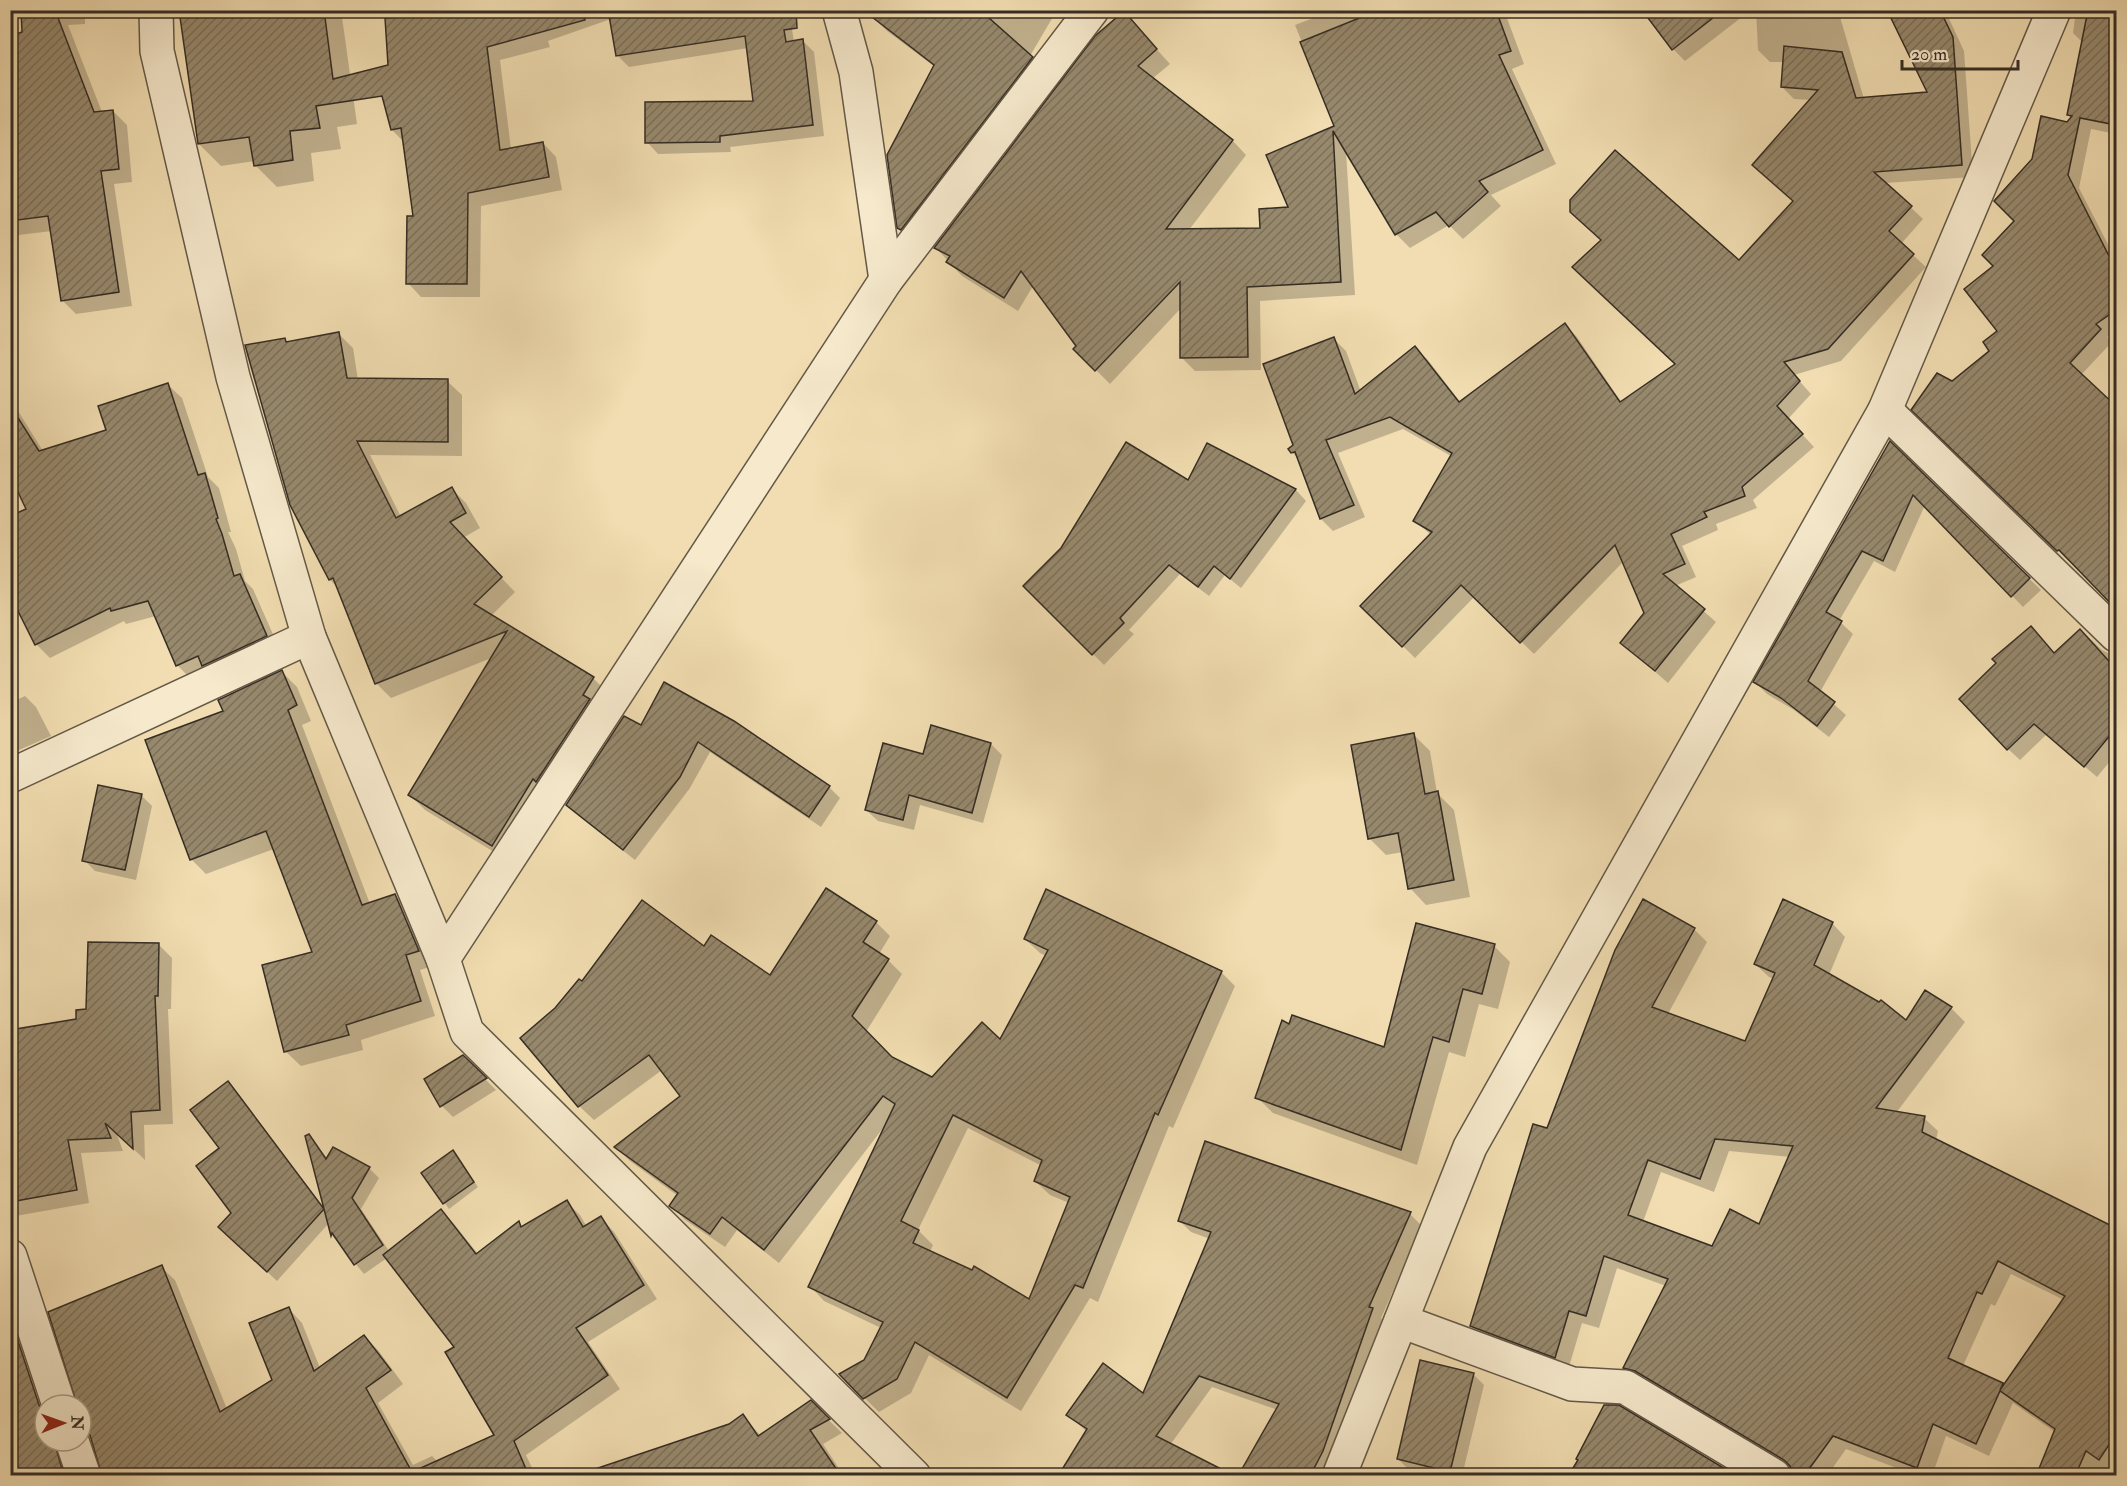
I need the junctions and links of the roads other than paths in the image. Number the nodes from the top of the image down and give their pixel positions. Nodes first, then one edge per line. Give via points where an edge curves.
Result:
1 (156, 10) edge
2 (839, 10) edge
3 (1092, 10) edge
4 (2054, 10) edge
5 (886, 280) junction
6 (1885, 410) junction
7 (2116, 635) edge
8 (309, 637) junction
9 (10, 776) edge
10 (443, 959) junction
11 (10, 1256) edge
12 (1401, 1322) junction
13 (55, 1393) edge
14 (76, 1453) edge
15 (84, 1476) edge
16 (914, 1476) edge
17 (1339, 1476) edge
18 (1774, 1476) edge

1 - 8 street via 157,51 232,377
2 - 5 street via 856,72
3 - 5 street
4 - 6 street
5 - 10 street
6 - 7 street
6 - 12 street via 1470,1146
8 - 9 street
8 - 10 street
10 - 16 street via 467,1032
11 - 13 street
12 - 17 street
12 - 18 street via 1572,1384 1625,1387
14 - 15 street

